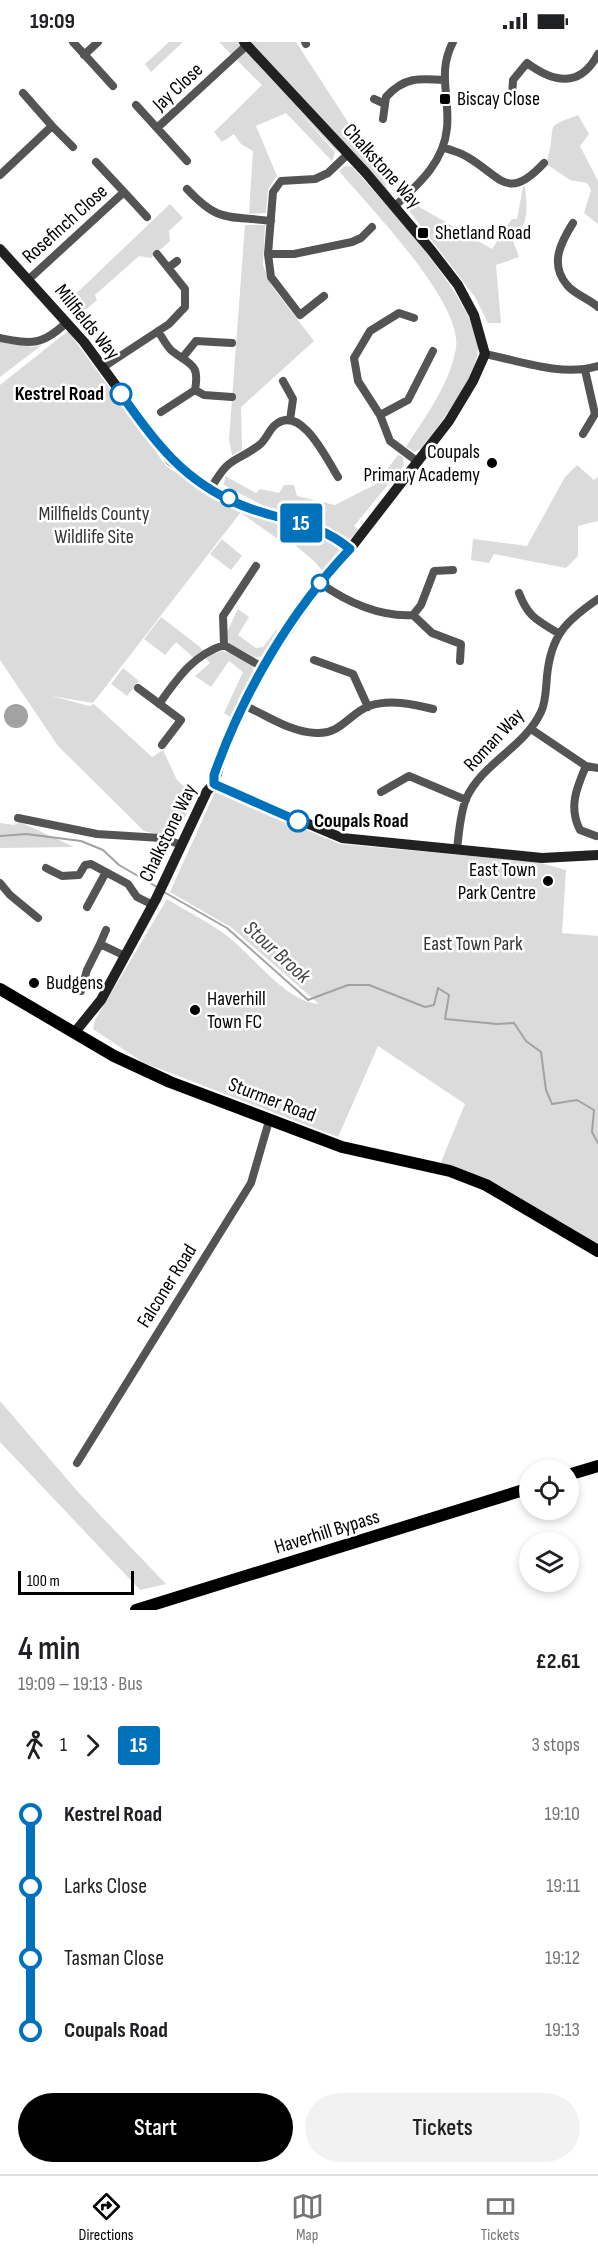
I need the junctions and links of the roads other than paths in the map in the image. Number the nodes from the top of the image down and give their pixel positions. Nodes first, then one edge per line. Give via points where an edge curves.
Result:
1 (73, 42) edge
2 (98, 42) edge
3 (453, 42) edge
4 (246, 44) edge
5 (598, 54) edge
6 (84, 55) junction
7 (444, 80) junction
8 (113, 86) dead end
9 (22, 93) dead end
10 (512, 96) dead end
11 (374, 99) dead end
12 (383, 103) junction
13 (136, 105) dead end
14 (382, 119) dead end
15 (52, 126) junction
16 (158, 128) junction
17 (73, 147) dead end
18 (443, 147) junction
19 (348, 154) junction
20 (187, 160) dead end
21 (96, 162) dead end
22 (544, 164) dead end
23 (0, 175) edge
24 (187, 189) dead end
25 (124, 192) junction
26 (395, 206) junction
27 (147, 217) dead end
28 (271, 221) junction
29 (573, 223) dead end
30 (372, 227) dead end
31 (0, 249) edge
32 (157, 254) dead end
33 (268, 254) junction
34 (177, 261) dead end
35 (168, 268) junction
36 (28, 280) junction
37 (324, 296) dead end
38 (598, 307) edge
39 (414, 318) dead end
40 (67, 322) junction
41 (158, 331) junction
42 (0, 338) edge
43 (232, 343) dead end
44 (433, 351) dead end
45 (485, 354) junction
46 (183, 357) junction
47 (598, 366) edge
48 (102, 368) junction
49 (585, 370) junction
50 (283, 381) dead end
51 (195, 390) junction
52 (232, 397) dead end
53 (161, 412) dead end
54 (597, 414) edge
55 (380, 415) junction
56 (290, 420) junction
57 (583, 434) dead end
58 (418, 462) junction
59 (338, 477) dead end
60 (211, 488) junction
61 (350, 549) junction
62 (256, 566) dead end
63 (453, 570) dead end
64 (320, 583) junction
65 (519, 593) dead end
66 (598, 599) edge
67 (413, 615) junction
68 (558, 633) junction
69 (224, 645) junction
70 (314, 660) dead end
71 (460, 662) dead end
72 (264, 668) junction
73 (138, 688) dead end
74 (159, 704) junction
75 (243, 705) junction
76 (368, 707) junction
77 (433, 709) dead end
78 (531, 729) junction
79 (162, 745) dead end
80 (586, 766) junction
81 (598, 768) edge
82 (214, 784) junction
83 (381, 792) dead end
84 (466, 800) junction
85 (18, 818) dead end
86 (596, 836) dead end
87 (182, 845) junction
88 (457, 849) junction
89 (598, 855) edge
90 (46, 868) dead end
91 (106, 873) junction
92 (0, 883) edge
93 (154, 902) junction
94 (87, 907) dead end
95 (38, 918) dead end
96 (106, 930) dead end
97 (100, 944) junction
98 (123, 956) junction
99 (0, 989) edge
100 (81, 991) dead end
101 (75, 1032) junction
102 (269, 1121) junction
103 (598, 1251) edge
104 (77, 1463) dead end
105 (598, 1466) edge
106 (579, 1472) edge
107 (519, 1491) edge
108 (136, 1610) edge

1 - 6 street
2 - 6 street
3 - 7 street via 445,57
4 - 16 street, Jay Close
4 - 19 street, Chalkstone Way
5 - 10 street via 591,68 575,77 556,80 527,63 513,80
6 - 8 street
7 - 12 street via 407,80 394,88
7 - 18 street via 447,127
9 - 15 street
11 - 12 street
12 - 14 street
13 - 16 street, Jay Close
15 - 17 street
15 - 23 street
16 - 20 street, Jay Close
18 - 22 street via 469,157 496,180 509,183 525,181
18 - 26 street via 422,183
19 - 26 street, Chalkstone Way
19 - 28 street via 328,173 315,179 281,181 273,192
21 - 25 street, Rosefinch Close
24 - 28 street via 218,215
25 - 27 street, Rosefinch Close
25 - 36 street, Rosefinch Close
26 - 45 street, Chalkstone Way via 458,285 474,315
28 - 33 street
29 - 38 street via 560,244 560,272 567,285
30 - 33 street via 352,242 294,254
31 - 36 street, Millfields Way
32 - 35 street
33 - 37 street via 271,277 300,315
34 - 35 street
35 - 41 street via 185,289 185,307
36 - 40 street, Millfields Way
39 - 55 street via 399,313 370,331 354,358 358,381
40 - 42 street via 43,341 30,344
40 - 48 street, Millfields Way
41 - 46 street via 171,351
41 - 48 street
43 - 46 street via 196,341
44 - 55 street via 408,400
45 - 49 street via 560,370
45 - 58 street, Chalkstone Way via 462,400
46 - 51 street via 193,365
47 - 49 street
48 - 60 street, Millfields Way via 171,461
49 - 54 street
50 - 56 street via 293,399
51 - 52 street via 204,395
51 - 53 street via 171,411
54 - 57 street
55 - 58 street via 390,441
56 - 59 street via 304,425
56 - 60 street via 276,424 259,446 231,460
58 - 61 street, Chalkstone Way
60 - 61 street, Millfields Way via 238,504 319,528
61 - 64 street, Chalkstone Way
62 - 69 street via 222,616
63 - 67 street via 434,571 422,605
64 - 67 street via 347,601 396,616
64 - 72 street, Chalkstone Way
65 - 68 street via 532,618
66 - 68 street, Roman Way via 571,618
67 - 71 street via 432,633 461,644
68 - 78 street, Roman Way via 542,710
69 - 72 street
69 - 74 street via 203,654 184,670
70 - 76 street via 353,674
72 - 75 street, Chalkstone Way
73 - 74 street
74 - 79 street via 180,720
75 - 76 street via 296,731 319,734 345,725
75 - 82 street, Chalkstone Way via 226,742
76 - 77 street via 401,702
78 - 80 street
78 - 84 street, Roman Way via 487,770
80 - 81 street
80 - 86 street via 575,790 574,811 580,830
82 - 87 street, Chalkstone Way via 207,790
82 - 88 street via 342,838
83 - 84 street via 409,776
84 - 88 street, Roman Way
85 - 87 street via 98,834 161,838
87 - 93 street, Chalkstone Way
88 - 89 street via 542,858
90 - 91 street via 62,876 79,875 91,864
91 - 93 street via 128,884 137,897
91 - 94 street
92 - 95 street
93 - 98 street, Chalkstone Way
96 - 97 street
97 - 98 street
97 - 100 street
98 - 101 street, Chalkstone Way via 101,1000
99 - 101 main road, Sturmer Road
101 - 102 main road, Sturmer Road via 151,1073
102 - 103 main road, Sturmer Road via 342,1147 450,1171 486,1185
102 - 104 street, Falconer Road via 251,1183
105 - 106 main road
107 - 108 main road, Haverhill Bypass

